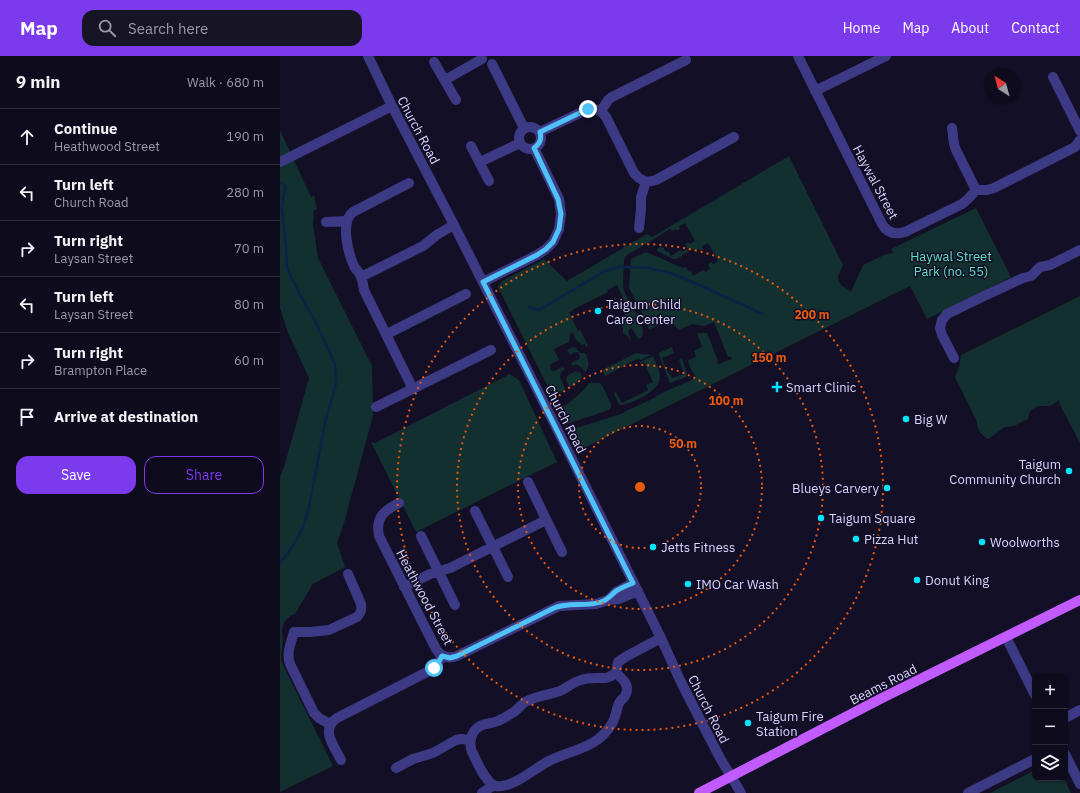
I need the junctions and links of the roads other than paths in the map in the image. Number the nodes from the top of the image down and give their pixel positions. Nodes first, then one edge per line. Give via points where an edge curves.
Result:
1 (368, 56) edge
2 (798, 56) edge
3 (886, 56) edge
4 (482, 57) edge
5 (494, 60) edge
6 (686, 60) dead end
7 (434, 62) dead end
8 (1053, 77) dead end
9 (445, 80) junction
10 (815, 91) junction
11 (456, 100) dead end
12 (392, 106) junction
13 (601, 112) junction
14 (524, 128) junction
15 (952, 128) dead end
16 (1080, 131) edge
17 (540, 132) junction
18 (734, 137) dead end
19 (1080, 140) edge
20 (520, 143) junction
21 (472, 146) dead end
22 (534, 148) junction
23 (280, 162) edge
24 (480, 162) junction
25 (489, 181) dead end
26 (646, 182) junction
27 (409, 183) dead end
28 (976, 190) junction
29 (326, 222) dead end
30 (347, 222) junction
31 (454, 225) junction
32 (639, 228) dead end
33 (1080, 250) edge
34 (361, 277) junction
35 (483, 282) junction
36 (466, 294) dead end
37 (387, 334) junction
38 (491, 350) dead end
39 (954, 358) dead end
40 (413, 389) junction
41 (376, 408) dead end
42 (528, 482) dead end
43 (399, 503) dead end
44 (475, 511) dead end
45 (546, 520) junction
46 (421, 536) dead end
47 (493, 547) junction
48 (562, 552) dead end
49 (438, 572) junction
50 (348, 574) dead end
51 (508, 577) dead end
52 (404, 587) junction
53 (636, 587) junction
54 (1080, 600) edge
55 (455, 605) dead end
56 (1006, 637) junction
57 (662, 638) junction
58 (442, 656) junction
59 (616, 673) junction
60 (1032, 689) edge
61 (1080, 710) edge
62 (1068, 716) edge
63 (330, 724) junction
64 (470, 740) junction
65 (340, 760) dead end
66 (1068, 760) edge
67 (1032, 761) edge
68 (396, 768) dead end
69 (731, 777) junction
70 (1080, 784) edge
71 (494, 785) junction
72 (482, 793) edge
73 (699, 793) edge
74 (741, 793) edge
75 (968, 793) edge

1 - 12 street, Church Road
2 - 10 street, Haywal Street
3 - 10 street
4 - 5 street via 485,63 489,64
4 - 9 street
5 - 14 street
6 - 13 street via 612,97
7 - 9 street
8 - 16 street
9 - 11 street
10 - 28 street, Haywal Street via 882,224 889,231 895,234 905,232 962,204
12 - 23 street
12 - 31 street, Church Road
13 - 17 street via 588,109
13 - 26 street via 606,117 634,173
14 - 17 street via 531,126
14 - 20 street via 519,136
15 - 28 street via 956,150
17 - 22 street via 540,143
18 - 26 street via 656,180
19 - 28 street via 1072,150 994,188
20 - 22 street via 524,148
20 - 24 street
21 - 24 street
22 - 35 street via 558,199 561,214 559,229 553,242 546,249
24 - 25 street
26 - 32 street via 641,197
27 - 30 street via 352,212
29 - 30 street
30 - 34 street via 348,249
31 - 34 street via 426,244
31 - 35 street, Church Road
33 - 39 street via 1050,265 1040,267 1031,276 947,314 940,328
34 - 37 street via 364,290
35 - 53 street, Church Road
36 - 37 street
37 - 40 street
38 - 40 street
40 - 41 street
42 - 45 street
43 - 52 street, Heathwood Street via 384,513 378,531
44 - 47 street
45 - 47 street
45 - 48 street
46 - 49 street
47 - 49 street
47 - 51 street
49 - 52 street
49 - 55 street
50 - 63 street via 362,608 357,617 329,630 294,632 289,649 290,664 314,713
52 - 58 street, Heathwood Street
53 - 57 street, Church Road
53 - 58 street, Heathwood Street via 616,592 608,600 596,604 559,606 457,656
54 - 56 main road, Beams Road
56 - 60 street
56 - 69 main road, Beams Road
57 - 59 street via 618,662
57 - 69 street, Church Road via 686,692
58 - 63 street via 431,670
59 - 64 street via 606,678 581,679 560,690 526,702 513,713 477,728
59 - 71 street via 628,688 606,733 596,741 547,762 507,785
61 - 62 street
63 - 65 street via 329,737
64 - 68 street via 456,740 433,753
64 - 71 street via 471,749 486,779
66 - 70 street
67 - 75 street
69 - 73 main road, Beams Road
69 - 74 street, Church Road
71 - 72 street

